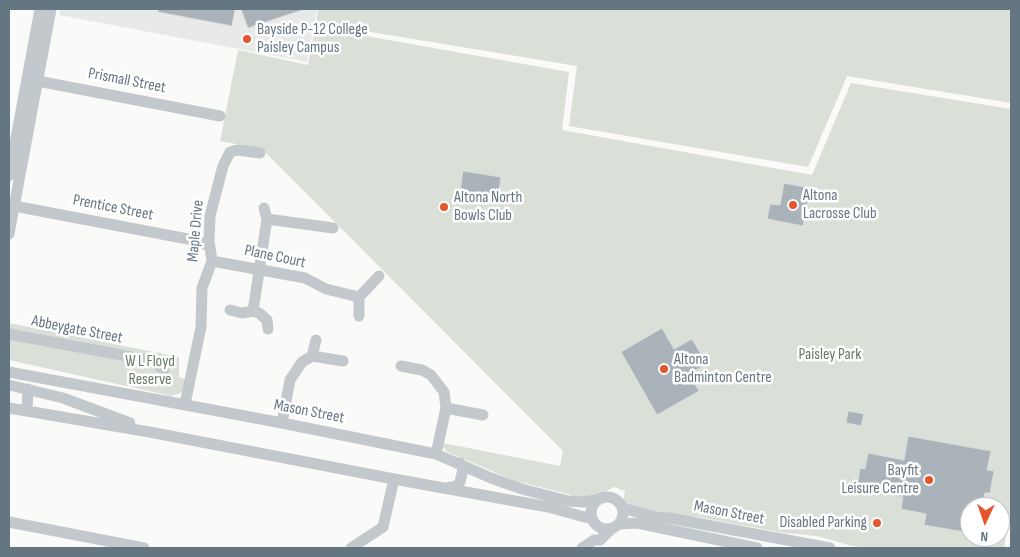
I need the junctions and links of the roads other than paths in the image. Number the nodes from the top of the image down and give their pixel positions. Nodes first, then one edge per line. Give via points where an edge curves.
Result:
1 (40, 9) edge
2 (51, 9) edge
3 (32, 80) junction
4 (220, 116) dead end
5 (260, 153) dead end
6 (9, 176) edge
7 (12, 205) edge
8 (333, 228) dead end
9 (9, 234) edge
10 (210, 246) junction
11 (212, 261) junction
12 (260, 270) junction
13 (379, 276) dead end
14 (359, 297) junction
15 (230, 310) dead end
16 (253, 311) junction
17 (359, 316) dead end
18 (268, 329) dead end
19 (9, 334) edge
20 (316, 340) dead end
21 (312, 356) junction
22 (343, 361) dead end
23 (401, 366) dead end
24 (9, 372) edge
25 (164, 372) dead end
26 (9, 384) edge
27 (28, 389) junction
28 (185, 404) junction
29 (9, 408) edge
30 (446, 408) junction
31 (28, 411) junction
32 (483, 416) dead end
33 (282, 423) junction
34 (155, 433) junction
35 (436, 454) junction
36 (460, 463) junction
37 (394, 479) junction
38 (445, 488) junction
39 (597, 500) junction
40 (622, 508) junction
41 (593, 521) junction
42 (9, 522) edge
43 (616, 526) junction
44 (594, 540) junction
45 (144, 548) edge
46 (351, 548) edge
47 (582, 548) edge
48 (758, 548) edge
49 (830, 548) edge

1 - 3 street
2 - 3 street
3 - 4 street, Prismall Street
3 - 6 street
3 - 7 street
5 - 10 street, Maple Drive via 230,152 223,166 210,216
7 - 9 street
7 - 10 street, Prentice Street
8 - 12 street via 266,214
10 - 11 street, Maple Drive
11 - 12 street, Plane Court
11 - 28 street, Maple Drive via 202,288 201,327
12 - 14 street, Plane Court via 305,278 326,290
12 - 16 street
13 - 14 street
14 - 17 street
15 - 16 street
16 - 18 street via 268,320
19 - 25 street, Abbeygate Street via 148,360 159,365
20 - 21 street
21 - 22 street
21 - 33 street via 302,362 290,380
23 - 30 street via 431,375 444,392
24 - 28 street, Mason Street
26 - 27 street
27 - 31 street
27 - 34 street via 64,398
28 - 33 street, Mason Street
29 - 31 street
30 - 32 street
30 - 35 street
31 - 34 street
33 - 35 street, Mason Street
34 - 37 street
35 - 36 street, Mason Street
36 - 38 street via 463,469 460,482 457,486
36 - 39 street, Mason Street via 522,489 568,501
37 - 38 street
37 - 46 street via 383,527
38 - 41 street via 548,507
39 - 40 street via 611,497
39 - 41 street via 592,507
40 - 43 street via 623,516
40 - 49 street, Mason Street
41 - 43 street via 600,528
41 - 44 street
42 - 45 street
43 - 44 street via 602,538
43 - 48 street, Mason Street via 636,523
44 - 47 street

